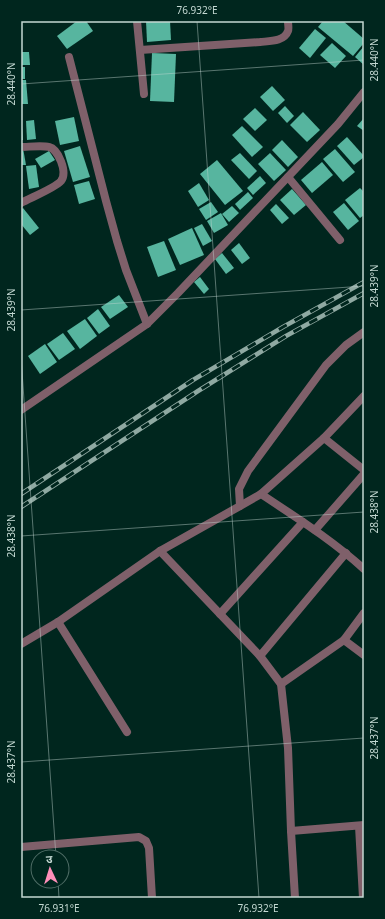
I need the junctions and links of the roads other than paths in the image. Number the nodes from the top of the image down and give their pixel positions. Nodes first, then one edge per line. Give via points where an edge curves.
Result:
1 (137, 21) edge
2 (288, 21) edge
3 (140, 50) junction
4 (69, 57) dead end
5 (364, 92) edge
6 (144, 94) dead end
7 (21, 147) edge
8 (288, 177) junction
9 (21, 203) edge
10 (340, 240) dead end
11 (148, 324) junction
12 (364, 332) edge
13 (364, 396) edge
14 (21, 410) edge
15 (324, 438) junction
16 (364, 470) edge
17 (364, 474) edge
18 (262, 494) junction
19 (240, 506) junction
20 (302, 522) junction
21 (315, 530) junction
22 (160, 551) junction
23 (346, 553) junction
24 (364, 569) edge
25 (364, 613) edge
26 (220, 614) junction
27 (58, 622) junction
28 (344, 640) junction
29 (21, 644) edge
30 (364, 655) edge
31 (260, 656) junction
32 (281, 684) junction
33 (127, 732) dead end
34 (362, 825) edge
35 (291, 832) junction
36 (21, 847) edge
37 (152, 898) edge
38 (296, 898) edge
39 (363, 898) edge

1 - 3 street
2 - 3 street via 288,32 279,40
3 - 6 street
4 - 11 street via 117,241
5 - 8 street
7 - 9 street via 52,148 57,153 64,175 55,186
8 - 10 street
8 - 11 street
11 - 14 street
12 - 19 street via 326,365 248,471 239,489
13 - 15 street
15 - 16 street
15 - 18 street
17 - 21 street
18 - 19 street
18 - 20 street
19 - 22 street
20 - 21 street
20 - 26 street
21 - 23 street
22 - 26 street
22 - 27 street
23 - 24 street
23 - 31 street
25 - 28 street
26 - 31 street
27 - 29 street
27 - 33 street
28 - 30 street
28 - 32 street
31 - 32 street
32 - 35 street via 288,748
34 - 35 street
34 - 39 street
35 - 38 street
36 - 37 street via 139,837 146,841 149,848

